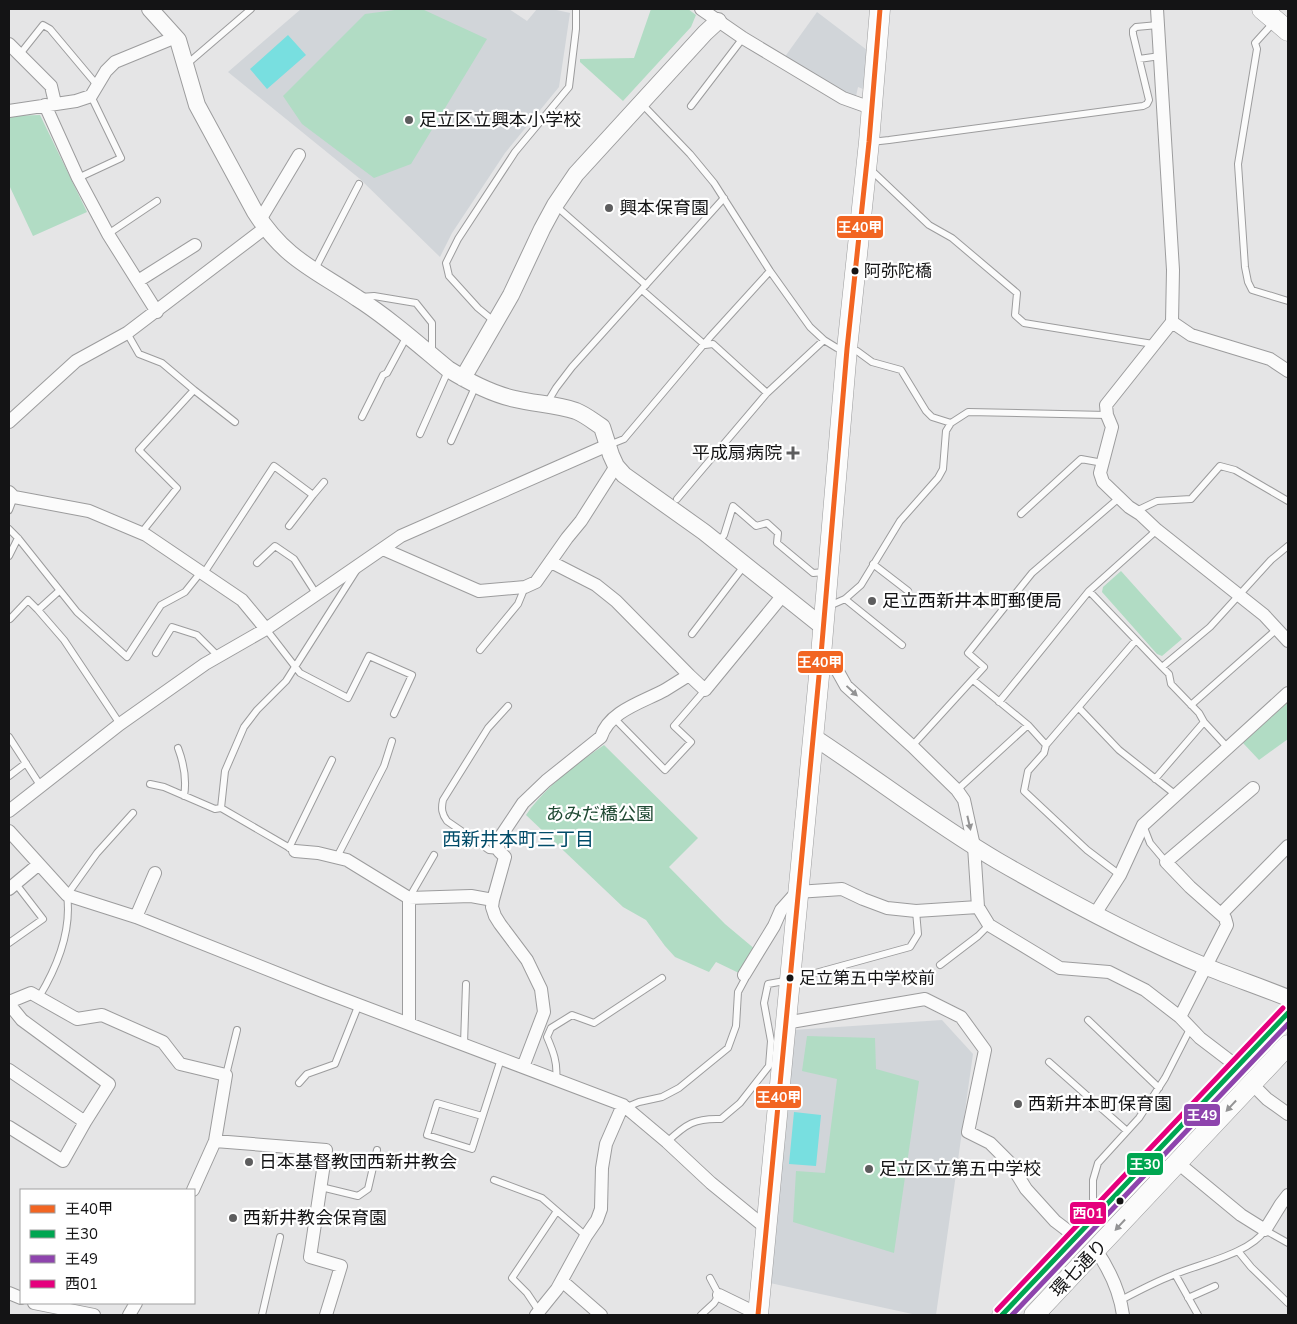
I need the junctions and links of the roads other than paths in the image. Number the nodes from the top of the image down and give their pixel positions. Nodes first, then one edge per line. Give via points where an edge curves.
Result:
1 (150, 9) edge
2 (251, 9) edge
3 (576, 9) edge
4 (702, 9) edge
5 (880, 9) edge
6 (1157, 9) edge
7 (1275, 20) edge
8 (718, 21) junction
9 (1158, 25) junction
10 (176, 37) junction
11 (743, 38) junction
12 (9, 44) edge
13 (20, 54) junction
14 (1160, 56) junction
15 (1139, 59) junction
16 (186, 65) junction
17 (94, 90) junction
18 (641, 103) junction
19 (50, 104) junction
20 (691, 106) dead end
21 (871, 108) junction
22 (9, 111) edge
23 (869, 142) junction
24 (299, 155) dead end
25 (866, 165) junction
26 (78, 178) junction
27 (359, 184) dead end
28 (724, 198) junction
29 (157, 201) dead end
30 (555, 205) junction
31 (262, 224) junction
32 (108, 234) junction
33 (195, 244) dead end
34 (770, 271) junction
35 (314, 272) junction
36 (138, 281) junction
37 (644, 288) junction
38 (357, 297) junction
39 (1288, 301) edge
40 (157, 312) junction
41 (1172, 322) junction
42 (496, 323) junction
43 (127, 333) junction
44 (408, 336) junction
45 (824, 340) junction
46 (1153, 344) junction
47 (705, 345) junction
48 (847, 349) junction
49 (432, 356) junction
50 (448, 369) junction
51 (1288, 371) edge
52 (470, 381) junction
53 (194, 390) junction
54 (767, 394) junction
55 (547, 404) junction
56 (1107, 415) junction
57 (362, 417) dead end
58 (9, 422) edge
59 (235, 422) dead end
60 (951, 423) junction
61 (420, 434) dead end
62 (452, 441) dead end
63 (608, 445) junction
64 (1103, 463) junction
65 (616, 466) junction
66 (324, 482) dead end
67 (11, 495) edge
68 (313, 495) junction
69 (1119, 498) junction
70 (678, 499) dead end
71 (1288, 500) edge
72 (9, 510) edge
73 (1135, 511) junction
74 (1021, 514) dead end
75 (288, 526) dead end
76 (9, 529) edge
77 (1157, 530) junction
78 (142, 532) junction
79 (18, 538) junction
80 (717, 543) junction
81 (1288, 546) edge
82 (383, 549) junction
83 (9, 556) edge
84 (550, 562) junction
85 (257, 563) dead end
86 (873, 564) junction
87 (359, 566) junction
88 (744, 566) junction
89 (202, 572) junction
90 (828, 572) junction
91 (524, 587) junction
92 (59, 591) junction
93 (908, 591) dead end
94 (1089, 591) junction
95 (317, 595) junction
96 (783, 595) junction
97 (1238, 595) junction
98 (845, 599) junction
99 (825, 607) junction
100 (38, 610) junction
101 (10, 619) dead end
102 (823, 627) junction
103 (266, 629) junction
104 (1277, 629) junction
105 (692, 634) dead end
106 (1136, 640) junction
107 (1288, 641) edge
108 (902, 645) dead end
109 (480, 650) dead end
110 (156, 653) dead end
111 (821, 655) junction
112 (218, 656) junction
113 (296, 667) junction
114 (1162, 667) junction
115 (689, 674) junction
116 (973, 680) junction
117 (705, 690) junction
118 (1288, 694) edge
119 (999, 702) junction
120 (1191, 705) junction
121 (508, 706) dead end
122 (1079, 708) junction
123 (394, 714) dead end
124 (613, 718) junction
125 (1204, 722) junction
126 (120, 724) junction
127 (1028, 725) junction
128 (812, 736) junction
129 (9, 737) edge
130 (392, 740) dead end
131 (1046, 745) junction
132 (912, 746) junction
133 (178, 748) dead end
134 (1228, 748) junction
135 (332, 760) dead end
136 (26, 763) junction
137 (9, 776) edge
138 (1155, 779) junction
139 (150, 784) dead end
140 (40, 785) junction
141 (1253, 788) dead end
142 (957, 790) junction
143 (184, 796) junction
144 (1176, 796) junction
145 (221, 808) junction
146 (9, 811) edge
147 (133, 813) dead end
148 (1143, 825) junction
149 (9, 831) edge
150 (974, 846) junction
151 (1288, 846) edge
152 (292, 849) junction
153 (499, 851) junction
154 (434, 855) dead end
155 (337, 857) junction
156 (1166, 862) junction
157 (39, 864) junction
158 (155, 873) dead end
159 (1120, 875) junction
160 (13, 887) edge
161 (798, 892) junction
162 (67, 895) junction
163 (409, 898) junction
164 (492, 900) junction
165 (978, 907) junction
166 (916, 911) junction
167 (1095, 914) junction
168 (1221, 914) junction
169 (136, 917) junction
170 (989, 924) junction
171 (9, 943) edge
172 (940, 965) dead end
173 (1206, 967) junction
174 (744, 975) joint
175 (662, 978) dead end
176 (790, 980) junction
177 (466, 984) dead end
178 (39, 997) junction
179 (1288, 998) edge
180 (9, 1003) edge
181 (359, 1004) junction
182 (1288, 1013) edge
183 (1180, 1017) junction
184 (1088, 1020) dead end
185 (409, 1022) junction
186 (785, 1023) junction
187 (1190, 1029) junction
188 (237, 1030) dead end
189 (543, 1031) junction
190 (464, 1044) junction
191 (1288, 1045) edge
192 (501, 1059) junction
193 (1049, 1062) dead end
194 (523, 1067) junction
195 (1238, 1067) junction
196 (9, 1070) edge
197 (226, 1075) junction
198 (556, 1079) junction
199 (299, 1082) dead end
200 (1252, 1084) junction
201 (1159, 1088) junction
202 (625, 1106) junction
203 (1288, 1114) edge
204 (482, 1116) junction
205 (85, 1122) junction
206 (9, 1127) edge
207 (1127, 1131) junction
208 (215, 1141) junction
209 (667, 1142) junction
210 (377, 1150) dead end
211 (1178, 1163) junction
212 (494, 1180) dead end
213 (322, 1187) junction
214 (194, 1189) edge
215 (1288, 1195) edge
216 (1103, 1210) junction
217 (557, 1211) junction
218 (765, 1227) junction
219 (1265, 1230) junction
220 (586, 1236) junction
221 (280, 1237) dead end
222 (1076, 1237) junction
223 (1288, 1243) edge
224 (1096, 1250) junction
225 (1238, 1251) junction
226 (1175, 1274) junction
227 (710, 1278) dead end
228 (562, 1280) junction
229 (1215, 1286) dead end
230 (719, 1295) junction
231 (1188, 1298) junction
232 (1121, 1300) junction
233 (1288, 1303) edge
234 (37, 1304) edge
235 (135, 1304) edge
236 (59, 1312) edge
237 (538, 1313) edge
238 (94, 1315) edge
239 (129, 1315) edge
240 (262, 1315) edge
241 (326, 1315) edge
242 (601, 1315) edge
243 (701, 1315) edge
244 (759, 1315) edge
245 (1002, 1315) edge
246 (1034, 1315) edge
247 (1123, 1315) edge
248 (1198, 1315) edge

1 - 10 street
2 - 16 lane
3 - 42 lane via 569,88 515,152 446,263 449,276
4 - 8 street
5 - 21 main road
6 - 9 street
7 - 39 lane via 1255,43 1257,49 1238,164 1248,282 1252,290
8 - 11 street
8 - 18 street
9 - 14 street
9 - 15 lane via 1133,30
10 - 16 street
10 - 17 street via 115,62
11 - 20 lane
11 - 21 street via 843,98
12 - 13 street
13 - 17 lane via 43,25 50,29
13 - 19 street via 51,86
14 - 15 lane
14 - 41 street via 1173,270
15 - 23 lane via 1149,100 1143,106
16 - 31 street via 197,105
17 - 19 street via 76,101
17 - 26 lane via 121,158
18 - 28 lane via 690,154
18 - 30 street via 576,174
19 - 22 street
19 - 26 street
21 - 23 main road
23 - 25 main road
24 - 31 street
25 - 46 lane via 929,225 952,238 1017,293 1015,315 1024,323
25 - 48 main road
26 - 32 street
27 - 35 lane
28 - 34 lane
28 - 37 lane
29 - 32 lane
30 - 37 lane
30 - 42 street
31 - 35 street via 280,246
31 - 40 street
32 - 36 street
33 - 36 street
34 - 45 lane via 810,327
34 - 47 lane
35 - 38 street
36 - 40 street
37 - 47 lane
37 - 55 lane via 572,367
38 - 44 street
38 - 49 lane via 374,296 416,303 432,324
40 - 43 street
41 - 46 street
41 - 51 street via 1191,335 1270,359
42 - 52 street
43 - 53 lane via 139,354 162,364
43 - 58 street via 76,361
44 - 49 street
44 - 57 lane
45 - 48 lane via 837,348
45 - 54 lane
46 - 56 street via 1106,404
47 - 54 lane via 713,344
47 - 63 lane via 624,439
48 - 60 lane via 857,351 872,362 901,370 926,411 932,417
48 - 90 main road
49 - 50 street
50 - 52 street
50 - 61 lane
52 - 55 street via 514,399
52 - 62 lane
53 - 59 lane
53 - 78 lane via 139,450 177,488
54 - 70 lane
55 - 63 street via 566,408 602,427
56 - 60 lane via 968,412
56 - 64 street via 1112,427
60 - 86 lane via 946,431 943,469 900,521
63 - 65 street
63 - 82 street via 401,536
64 - 69 street via 1100,473 1103,482
64 - 74 lane via 1081,459
65 - 80 street
65 - 84 street
66 - 68 lane
67 - 72 lane
67 - 78 street via 89,511
68 - 75 lane
68 - 89 lane via 274,466
69 - 73 street
69 - 116 lane via 1032,573 968,653 984,667
71 - 73 lane via 1235,470 1220,466 1191,499 1157,501
73 - 77 street
76 - 79 lane
77 - 94 lane
77 - 97 street
78 - 89 street
79 - 83 lane
79 - 92 lane
80 - 88 street
80 - 90 lane via 724,535 733,506 756,526 767,523 778,533 777,543 813,573
81 - 97 lane
82 - 87 street
82 - 91 street via 479,591
84 - 91 street via 536,582
84 - 115 street via 596,585 616,601
85 - 95 lane via 275,546 294,559
86 - 93 lane
86 - 98 lane via 861,585
87 - 95 street
87 - 113 lane
88 - 96 street
88 - 105 lane
89 - 92 lane via 185,592 161,605 127,657 77,612
89 - 103 street via 242,600
90 - 99 main road
91 - 109 lane via 518,604
92 - 100 lane
94 - 106 lane
94 - 119 lane
95 - 103 street
96 - 102 street
96 - 117 street
97 - 104 street
97 - 114 lane via 1210,627
98 - 99 lane
98 - 108 lane
99 - 102 main road
100 - 101 lane via 28,600
100 - 126 lane via 64,640
102 - 111 main road
103 - 112 street
103 - 113 lane
104 - 107 street
104 - 120 lane
106 - 114 lane
106 - 122 lane
110 - 112 lane via 172,628 197,635
111 - 128 main road
111 -> 132 street via 832,662 846,686
112 - 126 street
113 - 123 lane via 348,698 369,656 412,675
113 - 145 lane via 244,727 225,771
114 - 120 lane via 1169,674 1171,684
115 - 117 street
115 - 124 street
116 - 119 lane
116 - 132 lane
117 - 124 lane via 674,726 691,742 665,770
118 - 134 street
119 - 127 lane
120 - 125 lane
121 - 153 lane via 488,728 441,808 447,821 489,850
122 - 131 lane
122 - 138 lane via 1119,750
124 - 153 street via 604,727 601,737 523,803 497,842
125 - 134 lane
125 - 138 lane
126 - 140 street
127 - 131 lane
127 - 142 lane
128 - 150 street
128 - 161 main road
129 - 136 lane
130 - 155 lane via 384,766
131 - 159 lane via 1044,753 1028,771 1024,791 1087,850
132 - 142 street
133 - 143 lane via 186,784
134 - 144 street
135 - 152 lane
136 - 137 lane
136 - 140 lane
138 - 144 lane
139 - 143 lane
140 - 146 street
141 - 156 street
142 -> 150 street via 964,800
143 - 145 lane via 215,809
144 - 148 street
145 - 152 lane
147 - 162 lane via 97,853
148 - 156 lane via 1150,843
148 - 159 street
149 - 157 street
150 - 165 street
150 - 167 street
151 - 168 street
152 - 155 street
153 - 164 street via 505,857
154 - 163 lane
155 - 163 street
156 - 168 street
157 - 160 street
157 - 162 street
158 - 169 street
159 - 167 street
160 - 171 lane via 43,920
161 - 166 street via 842,889 887,908
161 - 174 street via 781,910
161 - 176 main road
162 - 169 street
162 - 178 lane via 69,919 65,936
163 - 164 street via 471,896
163 - 185 street
164 - 189 street via 495,916 519,948 540,989
165 - 166 street
165 - 170 street
166 - 176 lane via 918,934 910,946
167 - 173 street
168 - 173 street via 1227,924
169 - 181 street
170 - 172 lane
170 - 183 street via 1060,968 1109,972 1145,990
173 - 179 street
173 - 183 street
174 - 202 lane via 738,992 736,1026 728,1048 679,1088 662,1097
175 - 189 lane via 594,1023 572,1015
176 - 186 main road
176 - 209 lane via 768,984 764,1003 771,1041 769,1066 740,1103 721,1120 703,1119 681,1129
177 - 190 lane
178 - 180 street via 31,993
178 - 197 street via 77,1019 102,1015 163,1042 180,1064
180 - 205 street via 22,1020 109,1084
181 - 185 street
181 - 199 lane via 336,1064 307,1074
182 - 195 main road, 環七通り
183 - 187 street
184 - 201 lane
185 - 190 street
186 - 218 main road
186 - 222 street via 925,999 961,1017 984,1050 968,1132 990,1143 1010,1163 1026,1189 1055,1221
187 - 195 street
187 - 201 lane
188 - 197 lane
189 - 194 street
189 - 198 lane via 555,1054
190 - 192 street
191 - 200 main road, 環七通り
192 - 194 street
192 - 204 lane
193 - 207 lane
194 - 198 street
195 - 216 main road, 環七通り
196 - 205 street
197 - 208 street
198 - 202 street
200 - 203 street
200 -> 211 main road, 環七通り
201 - 207 lane
202 - 209 street
202 - 220 street via 606,1144 601,1209
204 - 204 lane via 472,1149 427,1135 437,1103
205 - 206 street via 63,1160
207 - 216 lane via 1098,1163 1093,1180 1093,1199
208 - 213 street via 326,1150
208 - 214 street
209 - 218 street
210 - 213 lane via 368,1189 358,1196
211 - 219 street via 1241,1215
211 -> 224 main road, 環七通り
212 - 217 lane via 542,1198
213 - 241 street via 310,1257 342,1266
215 - 219 street
216 - 222 main road, 環七通り
217 - 220 lane
217 - 237 lane via 512,1278 527,1293
218 - 244 main road
219 - 223 lane
219 - 225 lane
220 - 228 street
221 - 240 lane
222 - 245 main road, 環七通り
224 - 232 street
224 - 246 main road, 環七通り
225 - 226 lane
225 - 233 lane
226 - 231 lane
226 - 232 lane
227 - 230 lane
228 - 237 street
228 - 242 street
229 - 231 lane
230 - 243 lane
230 - 244 street
231 - 248 lane
232 - 247 street
234 - 236 street
235 - 239 street
236 - 238 street

